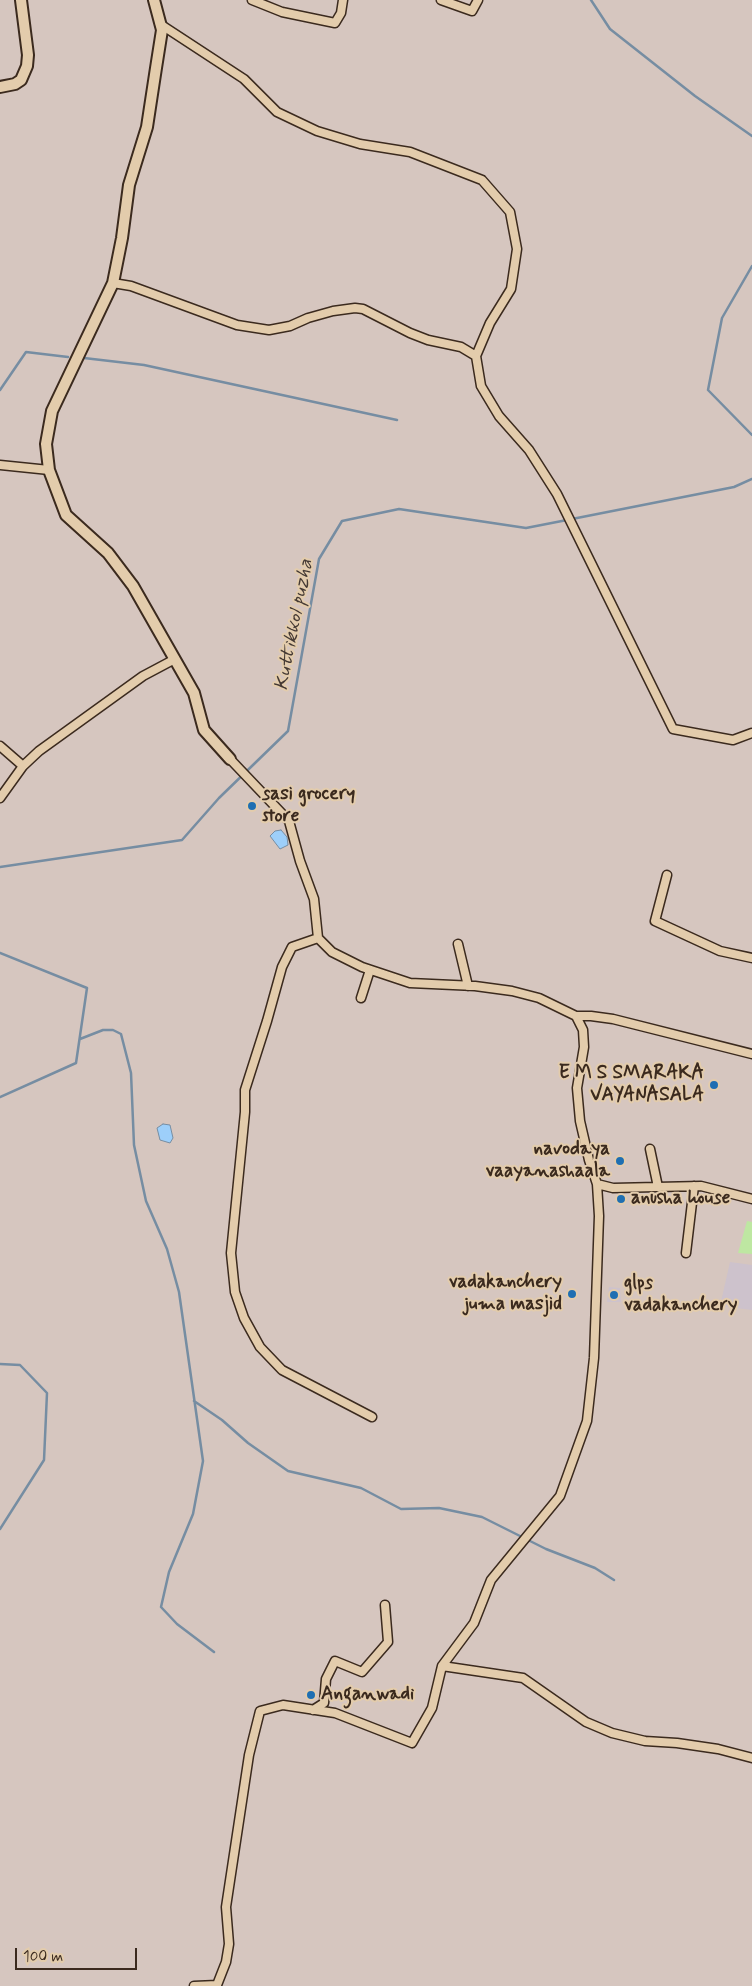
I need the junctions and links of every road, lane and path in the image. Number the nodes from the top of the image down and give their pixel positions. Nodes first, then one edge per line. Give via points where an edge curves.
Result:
1 (21, 0) edge
2 (154, 0) edge
3 (252, 0) edge
4 (343, 0) edge
5 (441, 0) edge
6 (478, 0) edge
7 (160, 24) junction
8 (0, 87) edge
9 (113, 283) junction
10 (476, 356) junction
11 (0, 465) edge
12 (49, 470) junction
13 (175, 659) junction
14 (752, 733) edge
15 (0, 746) edge
16 (230, 759) joint
17 (23, 766) junction
18 (0, 798) edge
19 (667, 874) dead end
20 (318, 938) junction
21 (458, 944) dead end
22 (752, 958) edge
23 (370, 970) junction
24 (468, 986) junction
25 (361, 998) dead end
26 (576, 1016) junction
27 (752, 1054) edge
28 (650, 1150) dead end
29 (597, 1184) junction
30 (694, 1186) junction
31 (658, 1187) junction
32 (752, 1199) edge
33 (686, 1253) dead end
34 (372, 1417) dead end
35 (385, 1605) dead end
36 (442, 1666) junction
37 (313, 1710) junction
38 (752, 1758) edge
39 (194, 1986) edge
40 (217, 1986) edge

1 - 8 street via 27,66 15,84
2 - 7 street
3 - 4 street via 282,12 335,23
5 - 6 street via 472,11
7 - 9 street via 162,30 147,127 129,185
7 - 10 street via 244,79 277,112 317,130 360,144 410,152 482,180 510,212 517,249 511,289 490,323
9 - 10 street via 130,286 237,325 269,330 333,311 363,309 410,333 461,346
9 - 12 street via 52,411 46,444
10 - 14 street via 481,386 499,416 529,450 557,494 673,730 732,740
11 - 12 street
12 - 13 street via 66,515 114,559
13 - 16 street via 194,693 204,730
13 - 17 street via 143,676
15 - 17 street
16 - 20 street via 289,821 314,899
17 - 18 street
19 - 22 street via 655,920 720,951
20 - 23 street via 332,952
20 - 34 street via 292,948 282,967 245,1090 231,1253 234,1292 260,1347 282,1370
21 - 24 street
23 - 24 street via 410,983
23 - 25 street
24 - 26 street via 512,991
26 - 27 street via 613,1019
26 - 29 street via 583,1030 584,1047 577,1088 580,1121
28 - 31 street
29 - 31 street via 613,1188
29 - 36 street via 599,1216 594,1358 587,1421 560,1496 491,1580 474,1623
30 - 31 street
30 - 32 street
30 - 33 street
35 - 37 street via 388,1642 362,1672 335,1661 326,1679 324,1703
36 - 37 street via 432,1708 412,1743 334,1714
36 - 38 street via 523,1678 586,1722 612,1733 645,1741 718,1749
37 - 40 street via 282,1705 260,1711 249,1755 228,1888 229,1944
39 - 40 street

